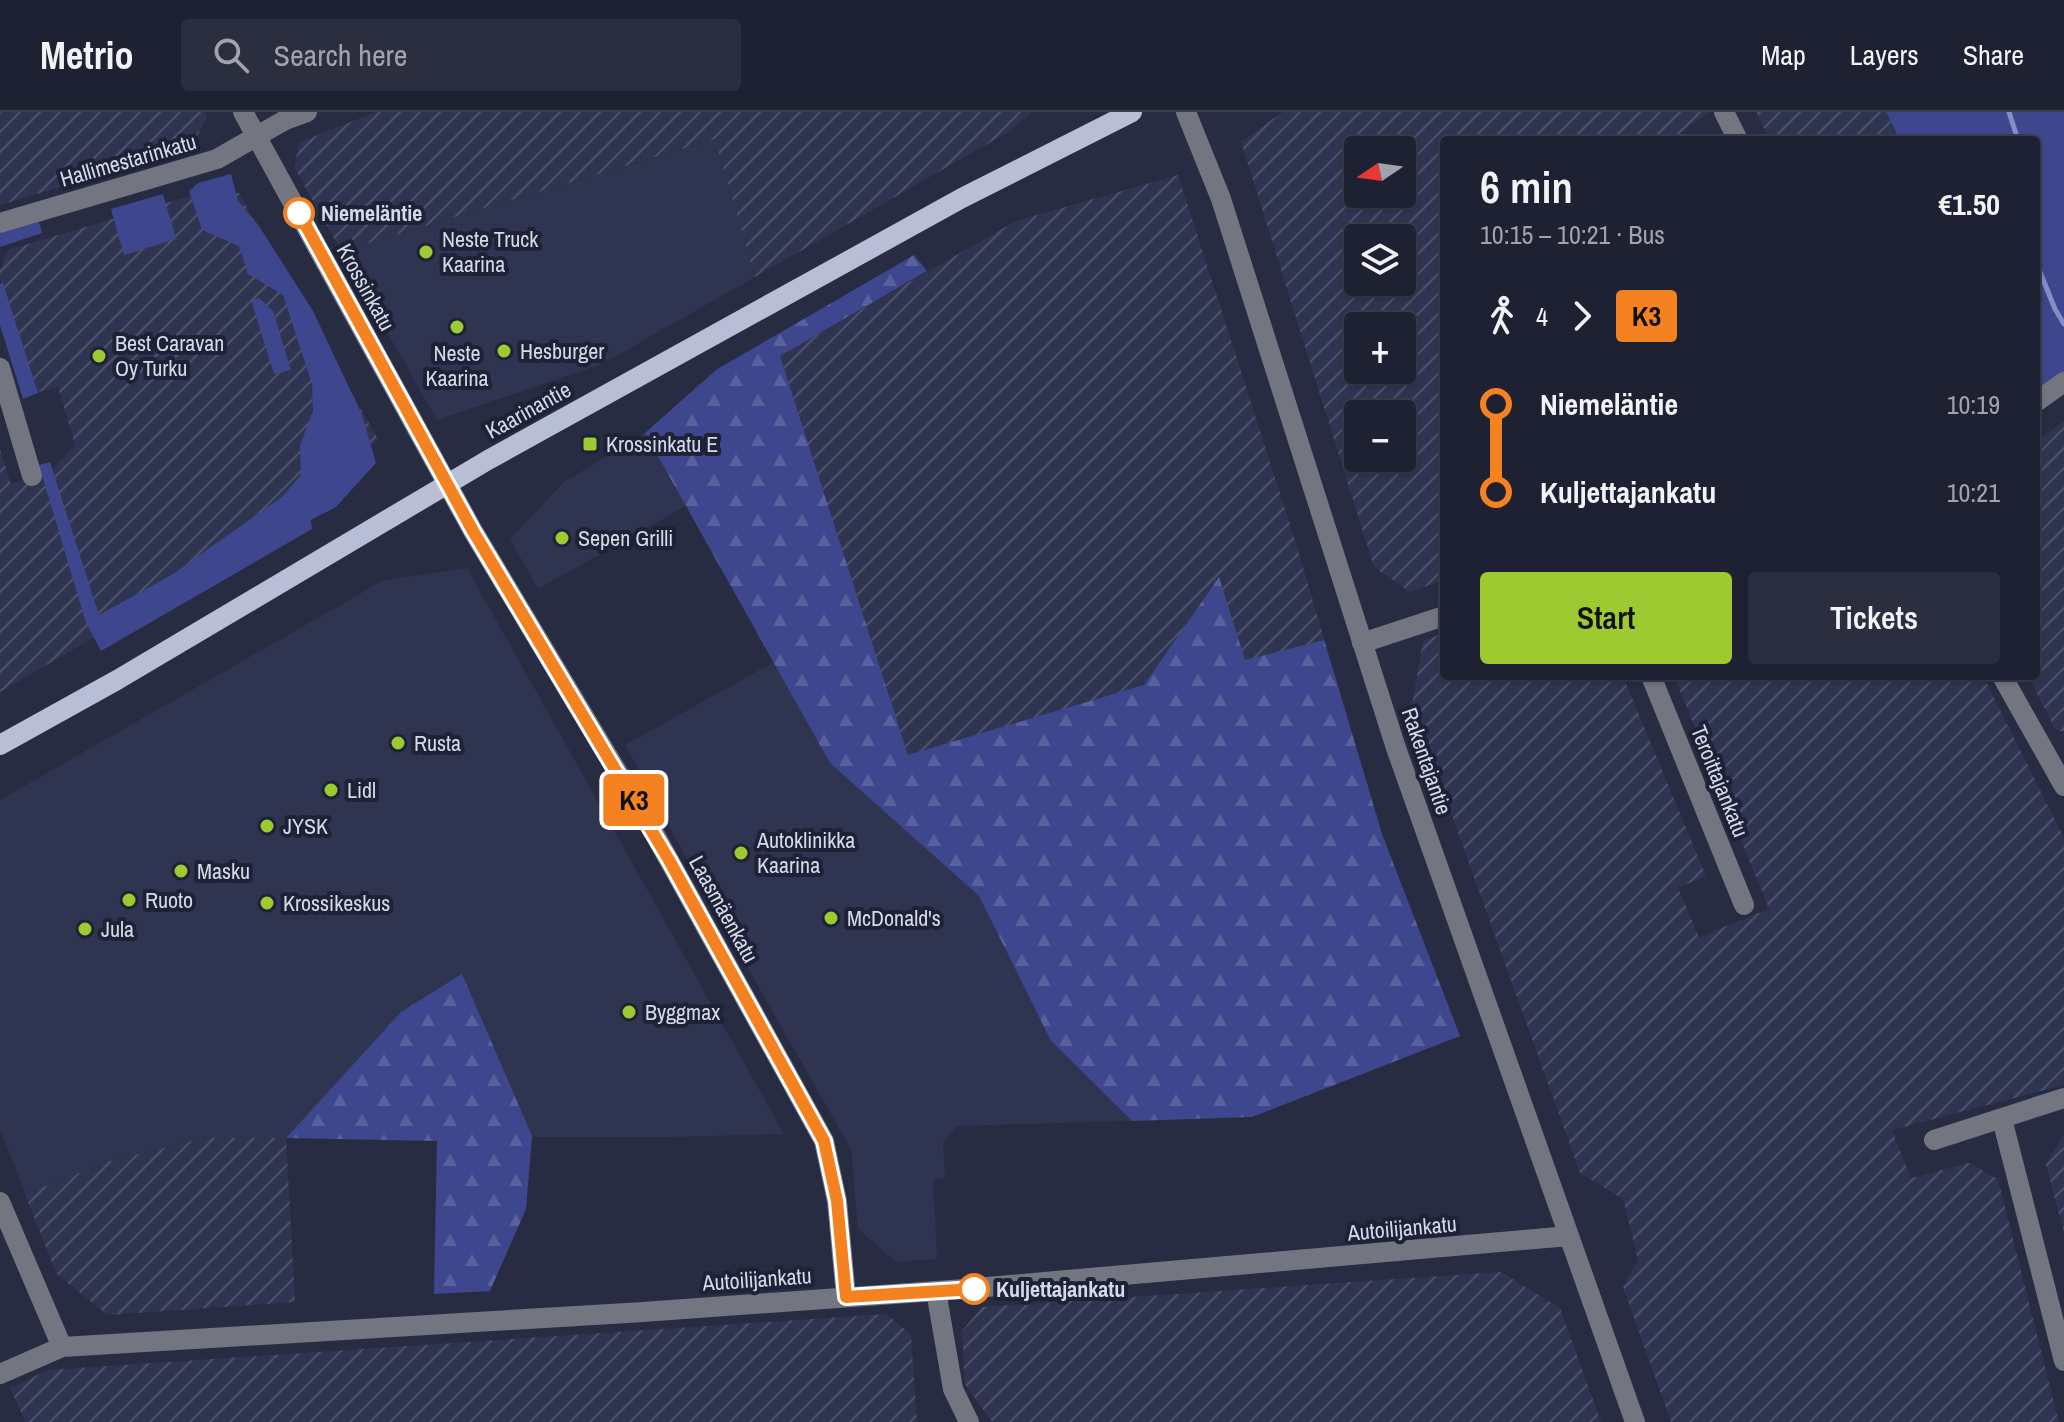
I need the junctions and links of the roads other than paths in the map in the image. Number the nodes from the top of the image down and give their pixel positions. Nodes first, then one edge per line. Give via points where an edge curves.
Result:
1 (243, 112) edge
2 (307, 112) edge
3 (1132, 112) edge
4 (1186, 112) edge
5 (1724, 112) edge
6 (1736, 136) edge
7 (257, 137) junction
8 (0, 223) edge
9 (0, 368) edge
10 (2064, 382) edge
11 (2040, 399) edge
12 (32, 476) dead end
13 (447, 485) junction
14 (1440, 617) edge
15 (1362, 643) junction
16 (1653, 680) edge
17 (2004, 680) edge
18 (0, 745) edge
19 (2062, 779) edge
20 (1744, 905) dead end
21 (2064, 1098) edge
22 (2002, 1119) junction
23 (1934, 1140) dead end
24 (0, 1202) edge
25 (1569, 1236) junction
26 (936, 1291) junction
27 (846, 1297) junction
28 (62, 1347) junction
29 (2064, 1361) edge
30 (0, 1374) edge
31 (969, 1422) edge
32 (1635, 1422) edge

1 - 7 street, Krossinkatu
2 - 7 street, Hallimestarinkatu
3 - 13 main road, Kaarinantie via 962,198
4 - 15 street, Rakentajantie via 1221,199
5 - 6 street
7 - 8 street, Hallimestarinkatu via 217,159
7 - 13 street, Krossinkatu
9 - 12 street
10 - 11 street
13 - 18 main road, Kaarinantie
13 - 27 street, Laasmäenkatu via 669,860 824,1141 837,1201
14 - 15 street
15 - 25 street, Rakentajantie
16 - 20 street, Teroittajankatu
17 - 19 street
21 - 22 street
22 - 23 street
22 - 29 street
24 - 28 street
25 - 26 street, Autoilijankatu
25 - 32 street, Rakentajantie
26 - 27 street, Autoilijankatu
26 - 31 street via 953,1389
27 - 28 street, Autoilijankatu
28 - 30 street, Autoilijankatu

